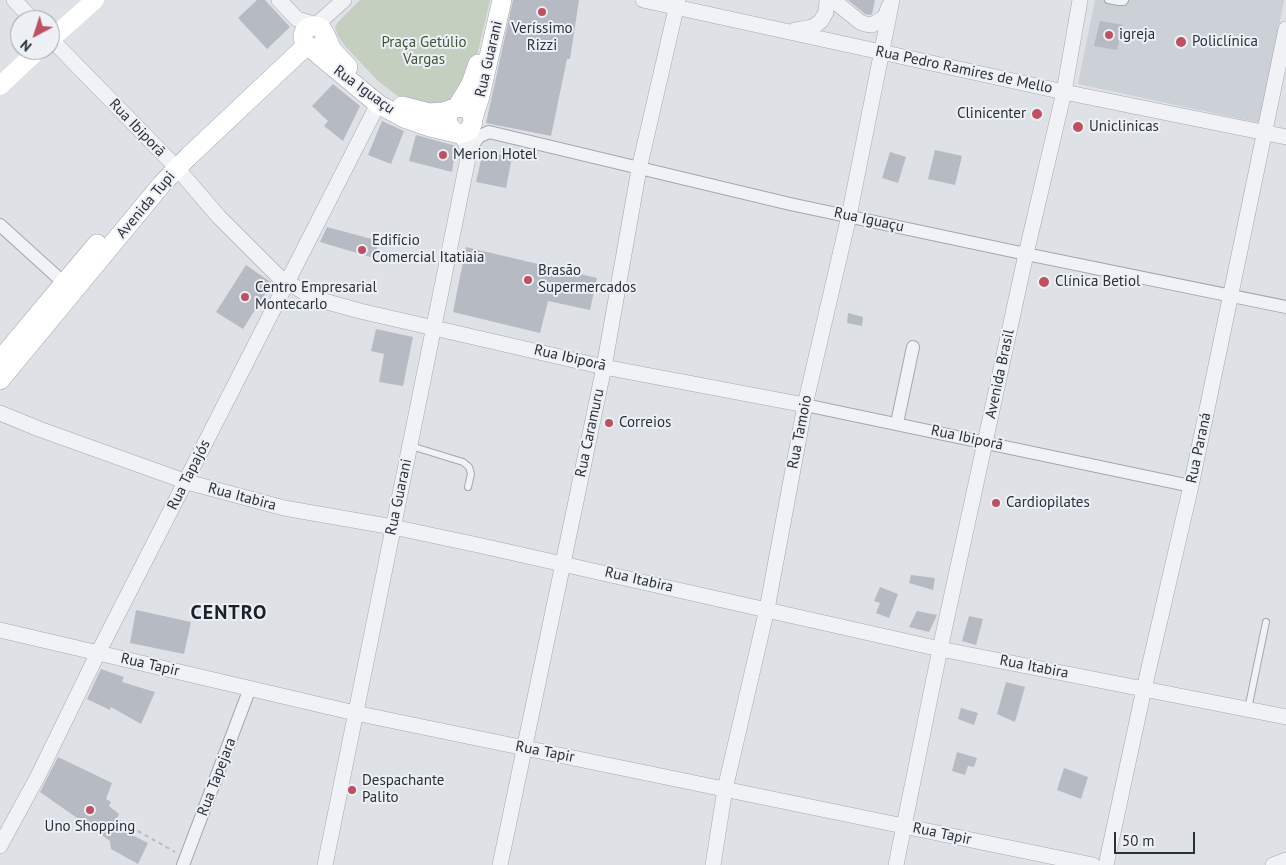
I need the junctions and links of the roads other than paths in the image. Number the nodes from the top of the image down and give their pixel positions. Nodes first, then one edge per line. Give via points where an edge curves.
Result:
1 (14, 0) edge
2 (95, 0) edge
3 (279, 0) edge
4 (344, 0) edge
5 (494, 0) edge
6 (502, 0) edge
7 (643, 0) edge
8 (892, 0) edge
9 (1080, 0) edge
10 (1108, 0) edge
11 (1125, 0) edge
12 (833, 2) edge
13 (677, 3) edge
14 (24, 10) edge
15 (1286, 29) edge
16 (60, 30) edge
17 (783, 31) junction
18 (313, 35) junction
19 (60, 49) edge
20 (883, 52) junction
21 (27, 60) edge
22 (0, 86) edge
23 (1064, 92) junction
24 (378, 104) junction
25 (454, 108) junction
26 (473, 118) junction
27 (489, 132) junction
28 (456, 133) junction
29 (1265, 133) junction
30 (1286, 137) edge
31 (468, 158) junction
32 (172, 164) junction
33 (639, 168) junction
34 (849, 216) junction
35 (0, 225) edge
36 (1026, 254) junction
37 (287, 282) junction
38 (64, 283) junction
39 (1232, 295) junction
40 (1286, 307) edge
41 (433, 327) junction
42 (913, 347) dead end
43 (0, 360) edge
44 (604, 367) junction
45 (0, 380) edge
46 (805, 405) junction
47 (0, 413) edge
48 (898, 423) junction
49 (986, 442) junction
50 (410, 445) junction
51 (187, 482) junction
52 (1192, 486) junction
53 (468, 487) dead end
54 (393, 527) junction
55 (562, 563) junction
56 (767, 609) junction
57 (1266, 622) dead end
58 (0, 630) edge
59 (940, 649) junction
60 (98, 652) junction
61 (250, 688) junction
62 (1144, 689) junction
63 (1248, 709) junction
64 (355, 713) junction
65 (1286, 717) edge
66 (524, 748) junction
67 (725, 789) junction
68 (904, 826) junction
69 (0, 846) edge
70 (1286, 860) edge
71 (185, 862) edge
72 (325, 865) edge
73 (500, 865) edge
74 (713, 865) edge
75 (896, 865) edge
76 (1093, 865) edge
77 (1106, 865) edge
78 (1274, 865) edge

1 - 14 street
2 - 16 main road
3 - 18 street, Rua Iguaçu
4 - 18 street
5 - 25 main road, Rua Guarani via 476,72 466,94
6 - 26 main road, Rua Guarani
7 - 13 street, Rua Pedro Ramires de Mello
8 - 12 street via 884,17 872,25 860,22
8 - 20 street, Rua Tamoio
9 - 23 street, Avenida Brasil
10 - 11 lane
12 - 17 street via 813,28
12 - 20 street
13 - 17 street, Rua Pedro Ramires de Mello
13 - 33 street, Rua Caramuru
15 - 29 street, Rua Paraná
17 - 20 street, Rua Pedro Ramires de Mello
18 - 24 main road, Rua Iguaçu
18 - 25 main road, Rua Iguaçu via 329,45 375,90 393,102 429,112
18 - 32 main road, Avenida Tupi
19 - 32 street, Rua Ibiporã
20 - 23 street, Rua Pedro Ramires de Mello
20 - 34 street, Rua Tamoio
21 - 22 main road
23 - 29 street, Rua Pedro Ramires de Mello
23 - 36 street, Avenida Brasil
24 - 28 main road, Rua Iguaçu via 404,118
24 - 37 street, Rua Tapajós
25 - 26 main road via 466,108
25 - 28 main road via 449,112 447,121 449,128
26 - 27 street via 477,125
26 - 28 main road via 469,130
27 - 31 street via 476,140
27 - 33 street, Rua Iguaçu
28 - 31 street via 466,143
29 - 30 street, Rua Pedro Ramires de Mello
29 - 39 street, Rua Paraná
31 - 41 street, Rua Guarani
32 - 37 street, Rua Ibiporã via 219,217
32 - 38 main road, Avenida Tupi
32 - 45 main road, Avenida Tupi via 162,184
33 - 34 street, Rua Iguaçu
33 - 44 street, Rua Caramuru
34 - 36 street, Rua Iguaçu
34 - 46 street, Rua Tamoio
35 - 38 street
36 - 39 street, Rua Iguaçu
36 - 49 street, Avenida Brasil
37 - 41 street, Rua Ibiporã via 313,298
37 - 51 street, Rua Tapajós
38 - 43 main road, Avenida Tupi
39 - 40 street, Rua Iguaçu
39 - 52 street, Rua Paraná
41 - 44 street, Rua Ibiporã
41 - 50 street, Rua Guarani
42 - 48 street
44 - 46 street, Rua Ibiporã
44 - 55 street, Rua Caramuru
46 - 48 street, Rua Ibiporã
46 - 56 street, Rua Tamoio
47 - 51 street, Rua Itabira
48 - 49 street, Rua Ibiporã
49 - 52 street, Rua Ibiporã
49 - 59 street, Avenida Brasil
50 - 53 lane via 463,462 471,474
50 - 54 street, Rua Guarani
51 - 54 street, Rua Itabira via 284,508
51 - 60 street, Rua Tapajós
52 - 62 street, Rua Paraná
54 - 55 street, Rua Itabira
54 - 64 street, Rua Guarani
55 - 56 street, Rua Itabira
55 - 66 street, Rua Caramuru
56 - 59 street, Rua Itabira
56 - 67 street, Rua Tamoio
57 - 63 lane
58 - 60 street, Rua Tapir
59 - 62 street, Rua Itabira
59 - 68 street, Avenida Brasil
60 - 61 street, Rua Tapir
60 - 69 street, Rua Tapajós
61 - 64 street, Rua Tapir
61 - 71 street, Rua Tapejara
62 - 63 street, Rua Itabira
62 - 77 street, Rua Paraná
63 - 65 street, Rua Itabira
64 - 66 street, Rua Tapir
64 - 72 street, Rua Guarani
66 - 67 street, Rua Tapir
66 - 73 street, Rua Caramuru
67 - 68 street, Rua Tapir
67 - 74 street, Rua Tamoio
68 - 75 street, Avenida Brasil
68 - 76 street, Rua Tapir
70 - 78 street

